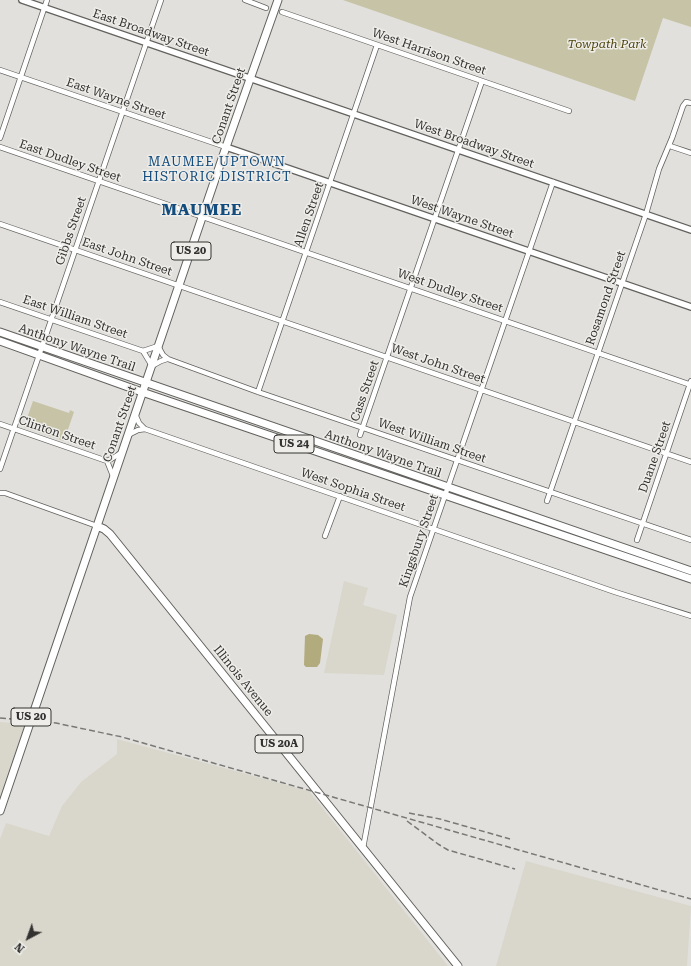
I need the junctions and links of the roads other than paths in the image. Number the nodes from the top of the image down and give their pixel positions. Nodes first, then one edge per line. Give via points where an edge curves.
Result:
1 (22, 0) edge
2 (48, 0) edge
3 (161, 0) edge
4 (245, 0) edge
5 (278, 0) edge
6 (45, 8) junction
7 (266, 8) dead end
8 (282, 12) dead end
9 (146, 43) junction
10 (378, 45) junction
11 (0, 70) edge
12 (21, 77) junction
13 (250, 78) junction
14 (482, 81) junction
15 (691, 103) edge
16 (569, 111) dead end
17 (122, 112) junction
18 (354, 114) junction
19 (0, 138) edge
20 (670, 146) junction
21 (0, 148) edge
22 (226, 148) junction
23 (458, 150) junction
24 (691, 153) edge
25 (98, 181) junction
26 (553, 182) junction
27 (330, 183) junction
28 (646, 214) junction
29 (203, 216) junction
30 (434, 219) junction
31 (0, 224) edge
32 (691, 230) edge
33 (75, 250) junction
34 (306, 252) junction
35 (529, 252) junction
36 (622, 284) junction
37 (179, 286) junction
38 (411, 288) junction
39 (0, 302) edge
40 (691, 307) edge
41 (51, 320) junction
42 (505, 320) junction
43 (282, 322) junction
44 (0, 332) edge
45 (0, 341) edge
46 (158, 346) junction
47 (42, 347) junction
48 (143, 351) junction
49 (598, 353) junction
50 (39, 355) junction
51 (387, 357) junction
52 (168, 359) junction
53 (152, 366) junction
54 (691, 383) edge
55 (145, 384) junction
56 (481, 390) junction
57 (142, 392) junction
58 (258, 392) junction
59 (135, 414) junction
60 (574, 422) junction
61 (0, 424) edge
62 (363, 427) junction
63 (14, 429) junction
64 (145, 429) junction
65 (128, 435) junction
66 (360, 435) dead end
67 (122, 452) junction
68 (666, 453) junction
69 (107, 460) junction
70 (457, 460) junction
71 (691, 462) edge
72 (0, 469) edge
73 (113, 477) junction
74 (448, 487) junction
75 (1, 491) edge
76 (550, 492) junction
77 (445, 495) junction
78 (340, 496) junction
79 (547, 501) dead end
80 (643, 524) junction
81 (97, 526) junction
82 (434, 529) junction
83 (325, 536) dead end
84 (637, 540) dead end
85 (691, 540) edge
86 (691, 571) edge
87 (691, 579) edge
88 (691, 616) edge
89 (0, 811) edge
90 (363, 848) junction
91 (458, 966) edge

1 - 6 street, East Broadway Street
2 - 6 street
3 - 9 street, Gibbs Street
4 - 7 street
5 - 13 main road, Conant Street / US 20
6 - 9 street, East Broadway Street
6 - 12 street
8 - 10 street, West Harrison Street
9 - 13 street, East Broadway Street
9 - 17 street, Gibbs Street
10 - 14 street, West Harrison Street
10 - 18 street, Allen Street
11 - 12 street, East Wayne Street
12 - 17 street, East Wayne Street
12 - 19 street
13 - 18 street, West Broadway Street
13 - 22 main road, Conant Street / US 20
14 - 16 street, West Harrison Street
14 - 23 street, Cass Street
15 - 20 street, Rosamond Street via 682,106
17 - 22 street, East Wayne Street
17 - 25 street, Gibbs Street
18 - 23 street, West Broadway Street
18 - 27 street, Allen Street
20 - 24 street
20 - 28 street, Rosamond Street via 659,169
21 - 25 street, East Dudley Street
22 - 27 street, West Wayne Street
22 - 29 main road, Conant Street / US 20
23 - 26 street, West Broadway Street
23 - 30 street, Cass Street
25 - 29 street, East Dudley Street
25 - 33 street, Gibbs Street
26 - 28 street, West Broadway Street
26 - 35 street, Kingsbury Street
27 - 30 street, West Wayne Street
27 - 34 street, Allen Street
28 - 32 street, West Broadway Street
28 - 36 street, Rosamond Street
29 - 34 street, West Dudley Street
29 - 37 main road, Conant Street / US 20
30 - 35 street, West Wayne Street
30 - 38 street, Cass Street
31 - 33 street, East John Street
33 - 37 street, East John Street
33 - 41 street, Gibbs Street
34 - 38 street, West Dudley Street
34 - 43 street, Allen Street
35 - 36 street, West Wayne Street
35 - 42 street, Kingsbury Street
36 - 40 street, West Wayne Street
36 - 49 street, Rosamond Street
37 - 43 street, West John Street
37 - 46 main road, Conant Street / US 20
38 - 42 street, West Dudley Street
38 - 51 street, Cass Street
39 - 41 street, East William Street
41 - 47 street, Gibbs Street
41 - 48 street, East William Street
42 - 49 street, West Dudley Street
42 - 56 street, Kingsbury Street
43 - 51 street, West John Street
43 - 58 street, Allen Street
44 - 47 main road, Anthony Wayne Trail / US 24
45 - 50 main road, Anthony Wayne Trail / US 24
46 - 48 street
46 - 52 street
46 - 53 main road, Conant Street / US 20
47 - 50 street, Gibbs Street
47 - 55 main road, Anthony Wayne Trail / US 24
48 - 53 street
49 - 54 street, West Dudley Street
49 - 60 street, Rosamond Street
50 - 57 main road, Anthony Wayne Trail / US 24
50 - 63 street, Gibbs Street
51 - 56 street, West John Street
51 - 62 street, Cass Street
52 - 53 street
52 - 58 street, West William Street
53 - 55 main road, Conant Street / US 20
54 - 68 street, Duane Street
55 - 57 main road, Conant Street / US 20
55 - 74 main road, Anthony Wayne Trail / US 24
56 - 60 street, West John Street
56 - 70 street, Kingsbury Street
57 - 59 main road, Conant Street / US 20
57 - 77 main road, Anthony Wayne Trail / US 24
58 - 62 street, West William Street
59 - 64 street
59 - 65 main road, Conant Street / US 20
60 - 68 street, West John Street
60 - 76 street, Rosamond Street
61 - 63 street, Clinton Street
62 - 66 street, Cass Street
62 - 70 street, West William Street
63 - 69 street, Clinton Street
63 - 72 street, Gibbs Street
64 - 65 street
64 - 78 street, West Sophia Street
65 - 67 main road, Conant Street / US 20
67 - 69 street, Clinton Street
67 - 73 main road, Conant Street / US 20
68 - 71 street, West John Street
68 - 80 street, Duane Street
69 - 73 street, Clinton Street
70 - 74 street, Kingsbury Street
70 - 76 street, West William Street
73 - 81 main road, Conant Street / US 20
74 - 77 street, Kingsbury Street
74 - 86 main road, Anthony Wayne Trail / US 24
75 - 81 street
76 - 79 street, Rosamond Street
76 - 80 street, West William Street
77 - 82 street, Kingsbury Street
77 - 87 main road, Anthony Wayne Trail / US 24
78 - 82 street, West Sophia Street
78 - 83 street
80 - 84 street, Duane Street
80 - 85 street, West William Street
81 - 89 main road, Conant Street / US 20
81 - 90 main road, Illinois Avenue / US 20A via 110,534
82 - 88 street, West Sophia Street
82 - 90 street, Kingsbury Street via 410,597
90 - 91 main road, Illinois Avenue / US 20A

